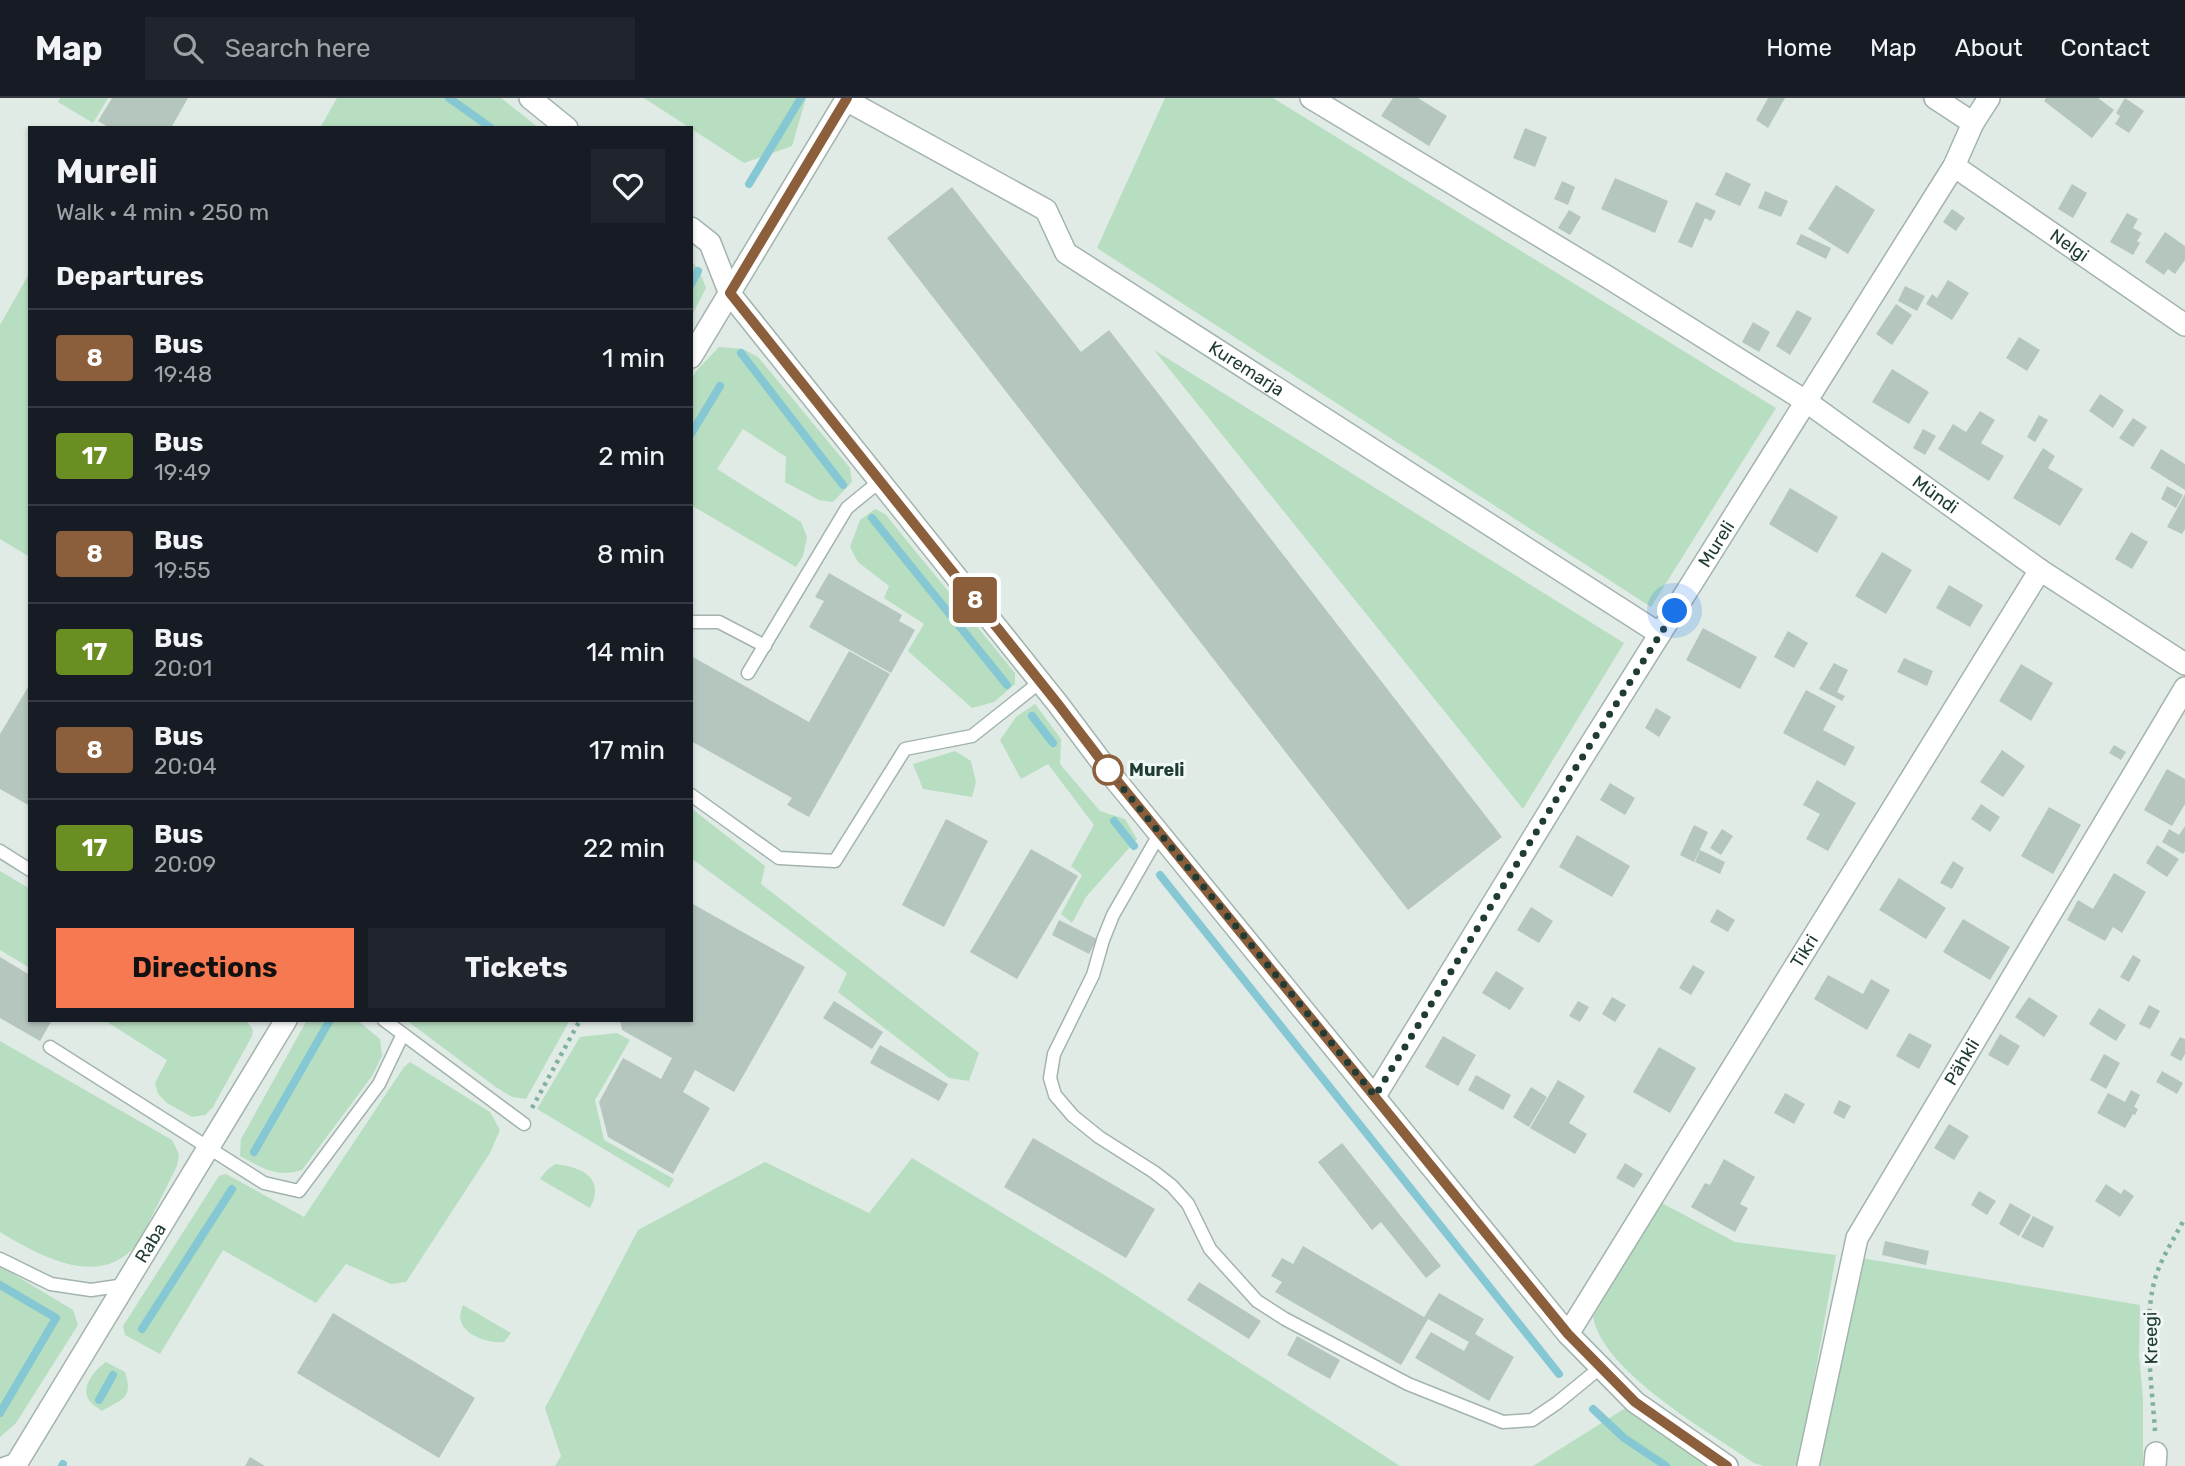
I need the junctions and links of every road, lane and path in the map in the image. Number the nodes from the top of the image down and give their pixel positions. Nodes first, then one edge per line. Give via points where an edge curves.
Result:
1 (530, 98) edge
2 (1311, 98) edge
3 (1935, 98) edge
4 (1989, 98) edge
5 (846, 99) edge
6 (1973, 123) junction
7 (565, 126) edge
8 (1954, 166) junction
9 (693, 230) edge
10 (730, 293) junction
11 (2185, 325) edge
12 (693, 354) edge
13 (1807, 402) junction
14 (880, 481) junction
15 (2040, 570) junction
16 (693, 622) edge
17 (1660, 634) junction
18 (765, 646) junction
19 (2185, 664) edge
20 (748, 673) dead end
21 (1040, 682) junction
22 (2185, 688) edge
23 (693, 795) edge
24 (1160, 833) junction
25 (0, 851) edge
26 (28, 869) edge
27 (285, 1022) edge
28 (387, 1022) edge
29 (579, 1022) edge
30 (403, 1034) junction
31 (50, 1047) dead end
32 (1375, 1096) junction
33 (524, 1124) joint
34 (209, 1147) junction
35 (2185, 1218) edge
36 (0, 1259) edge
37 (125, 1285) junction
38 (1568, 1334) junction
39 (1601, 1367) junction
40 (2155, 1459) edge
41 (12, 1463) edge
42 (1727, 1466) edge
43 (1808, 1466) edge

1 - 7 street
2 - 13 street, Mündi
3 - 6 street
4 - 6 street, Mureli
5 - 10 street
5 - 17 street, Kuremarja via 1046,210 1066,253
6 - 8 street, Mureli
8 - 11 street, Nelgi
8 - 13 street, Mureli
9 - 10 street via 710,243
10 - 12 street
10 - 14 street
13 - 15 street, Mündi
13 - 17 street, Mureli
14 - 18 lane via 847,508
14 - 21 street
15 - 19 street, Mündi
15 - 38 street, Tikri
16 - 18 lane via 719,622
17 - 32 street, Mureli
18 - 20 lane
21 - 23 lane via 972,736 905,749 835,861 779,858
21 - 24 street
22 - 43 street, Pähkli via 1857,1238
24 - 32 street
24 - 39 lane via 1113,915 1093,975 1054,1054 1050,1078 1055,1095 1099,1137 1172,1186 1188,1204 1210,1249 1257,1301 1408,1384 1513,1422 1532,1420
25 - 26 lane
27 - 34 street, Raba
28 - 30 lane
29 - 33 path
30 - 33 lane
30 - 34 lane via 379,1084 299,1191 264,1183
31 - 34 lane
32 - 38 street
34 - 37 street, Raba
35 - 40 path, Kreegi via 2158,1271 2150,1304
36 - 37 lane via 51,1284 91,1290
37 - 41 street, Raba
38 - 39 street
39 - 42 street via 1635,1402

